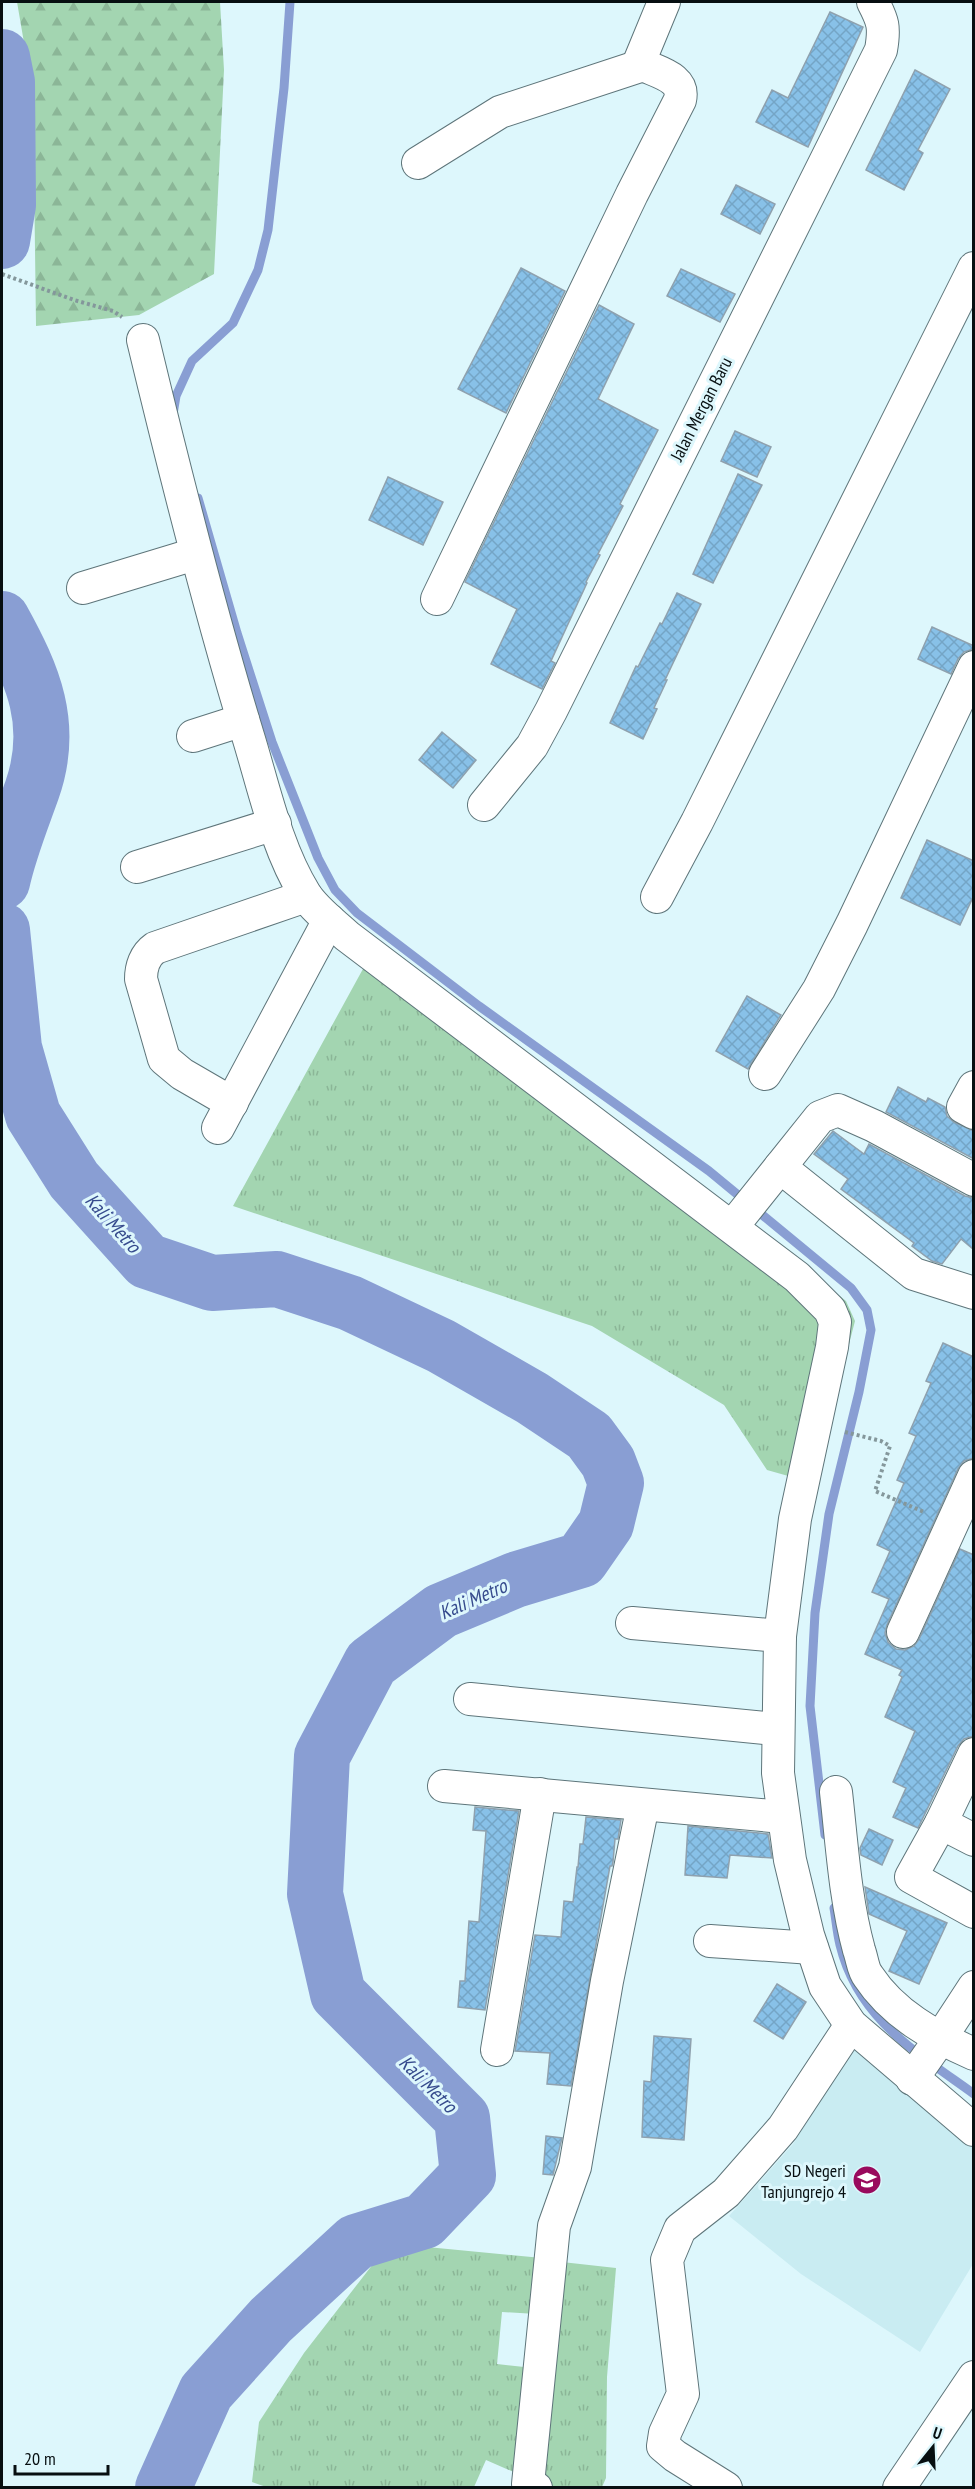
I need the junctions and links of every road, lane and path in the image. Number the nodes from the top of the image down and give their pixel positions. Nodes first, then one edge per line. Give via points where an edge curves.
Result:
1 (664, 2) edge
2 (873, 2) edge
3 (644, 65) junction
4 (418, 163) dead end
5 (974, 268) edge
6 (2, 274) edge
7 (143, 340) joint
8 (195, 554) junction
9 (83, 588) dead end
10 (437, 598) dead end
11 (974, 667) edge
12 (243, 720) junction
13 (193, 736) dead end
14 (484, 805) dead end
15 (275, 824) junction
16 (137, 867) dead end
17 (306, 896) junction
18 (657, 897) dead end
19 (329, 920) junction
20 (765, 1074) dead end
21 (974, 1087) edge
22 (974, 1113) edge
23 (780, 1167) junction
24 (974, 1180) edge
25 (743, 1212) junction
26 (974, 1293) edge
27 (863, 1436) dead end
28 (974, 1476) edge
29 (963, 1528) edge
30 (632, 1623) dead end
31 (903, 1632) dead end
32 (775, 1636) junction
33 (471, 1699) dead end
34 (765, 1728) junction
35 (974, 1754) edge
36 (444, 1785) dead end
37 (836, 1791) dead end
38 (540, 1794) junction
39 (643, 1805) junction
40 (772, 1816) junction
41 (941, 1823) junction
42 (974, 1840) edge
43 (974, 1912) edge
44 (710, 1941) dead end
45 (812, 1948) junction
46 (974, 1987) edge
47 (851, 2025) junction
48 (496, 2050) dead end
49 (974, 2054) edge
50 (926, 2060) junction
51 (973, 2129) edge
52 (974, 2377) edge
53 (532, 2486) edge
54 (726, 2487) edge
55 (898, 2487) edge

1 - 3 street via 641,53
2 - 14 street, Jalan Mergan Baru via 883,19 881,50 551,711 532,747
3 - 4 street via 500,112
3 - 10 street via 678,83 680,100
5 - 18 street
6 - 7 path via 114,311 139,330
7 - 8 street
8 - 9 street
8 - 12 street
11 - 20 street via 819,989
12 - 13 street
12 - 15 street
15 - 16 street
15 - 17 street
17 - 19 street
17 - 19 street via 155,948 142,966 141,979 164,1059 225,1116
19 - 25 street
21 - 22 street via 963,1107
23 - 24 street via 820,1117 838,1110
23 - 25 street
23 - 26 street via 914,1274
25 - 32 street via 830,1310 835,1322
27 - 29 path via 890,1446 875,1491
28 - 29 street
29 - 31 street
30 - 32 street
32 - 34 street
32 - 40 street via 778,1773
33 - 34 street
34 - 40 street
35 - 41 street
36 - 38 street
37 - 50 street via 847,1890 866,1975 925,2031
38 - 39 street
38 - 48 street
39 - 40 street
39 - 53 street via 575,2167 554,2226
40 - 45 street via 790,1860
41 - 42 street
41 - 43 street via 911,1877
44 - 45 street
45 - 47 street via 825,1986
46 - 50 street
47 - 50 street
47 - 54 street via 783,2128 726,2193 680,2229 667,2260 683,2394 663,2446
49 - 50 street
50 - 51 street
52 - 55 street

